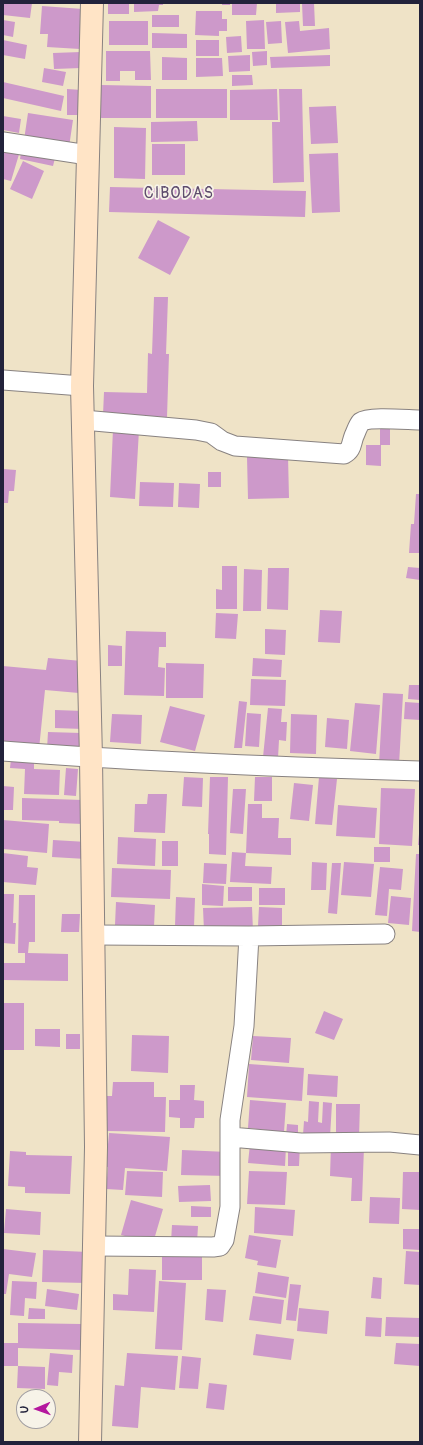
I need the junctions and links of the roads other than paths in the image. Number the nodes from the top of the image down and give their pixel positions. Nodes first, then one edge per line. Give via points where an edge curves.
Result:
1 (92, 3) edge
2 (3, 142) edge
3 (88, 155) junction
4 (3, 380) edge
5 (82, 386) junction
6 (83, 420) junction
7 (420, 420) edge
8 (3, 751) edge
9 (91, 758) junction
10 (420, 771) edge
11 (385, 934) dead end
12 (94, 935) junction
13 (249, 936) junction
14 (230, 1137) junction
15 (420, 1145) edge
16 (94, 1246) junction
17 (90, 1442) edge

1 - 3 main road
2 - 3 street
3 - 5 main road
4 - 5 street
5 - 6 main road
6 - 7 street via 196,430 211,433 235,446 344,454 352,446 361,423 366,420
6 - 9 main road
8 - 9 street
9 - 10 street
9 - 12 main road
11 - 13 street
12 - 13 street
12 - 16 main road
13 - 14 street via 244,1026 230,1120
14 - 15 street via 301,1143 389,1142
14 - 16 street via 230,1207 224,1240 220,1246
16 - 17 main road

